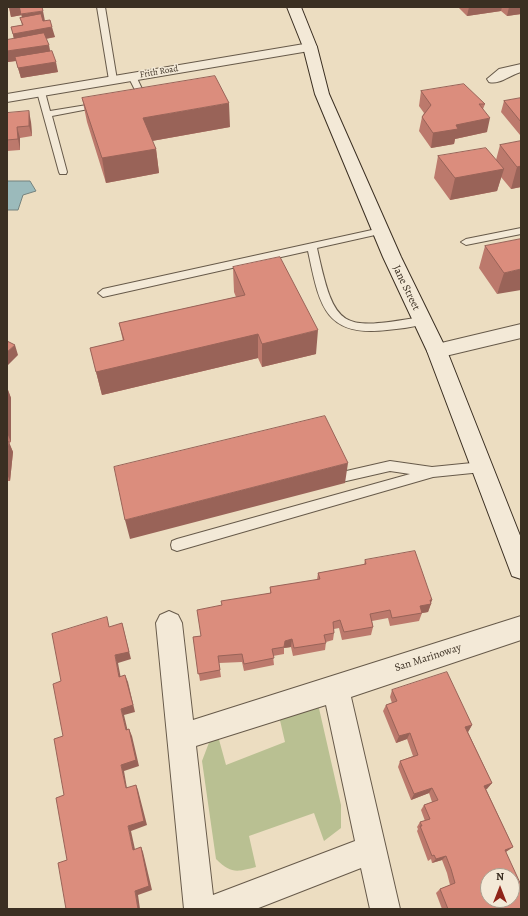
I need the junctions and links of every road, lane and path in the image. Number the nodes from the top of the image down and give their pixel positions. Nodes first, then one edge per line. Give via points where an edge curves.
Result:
1 (101, 7) edge
2 (294, 7) edge
3 (310, 47) junction
4 (521, 68) edge
5 (132, 76) junction
6 (494, 79) dead end
7 (113, 80) junction
8 (41, 92) junction
9 (7, 98) edge
10 (123, 100) edge
11 (108, 103) edge
12 (47, 114) junction
13 (63, 172) dead end
14 (381, 231) junction
15 (521, 231) edge
16 (466, 242) dead end
17 (312, 247) junction
18 (103, 293) dead end
19 (422, 321) junction
20 (521, 331) edge
21 (437, 351) junction
22 (482, 468) junction
23 (433, 472) junction
24 (342, 477) edge
25 (177, 545) dead end
26 (521, 568) edge
27 (169, 623) dead end
28 (521, 628) edge
29 (336, 689) junction
30 (182, 737) junction
31 (372, 849) junction
32 (199, 909) edge
33 (216, 909) edge
34 (385, 909) edge

1 - 7 lane
2 - 3 street, Jane Street
3 - 5 street, Frith Road
3 - 14 street, Jane Street via 322,94
4 - 6 street via 504,72
5 - 7 street, Frith Road
5 - 10 lane via 139,91 131,98
7 - 8 street, Frith Road
8 - 9 street, Frith Road
8 - 12 lane
11 - 12 lane
12 - 13 lane
14 - 17 lane
14 - 19 street, Jane Street
15 - 16 lane
17 - 18 lane
17 - 19 lane via 325,301 339,321 359,329
19 - 21 street, Jane Street
20 - 21 street
21 - 22 street, Jane Street
22 - 23 lane
22 - 26 street, Jane Street
23 - 24 lane via 390,466
23 - 25 lane
27 - 30 street
28 - 29 street, San Marinoway
29 - 30 street, San Marinoway
29 - 31 street
30 - 32 street
31 - 33 street
31 - 34 street

